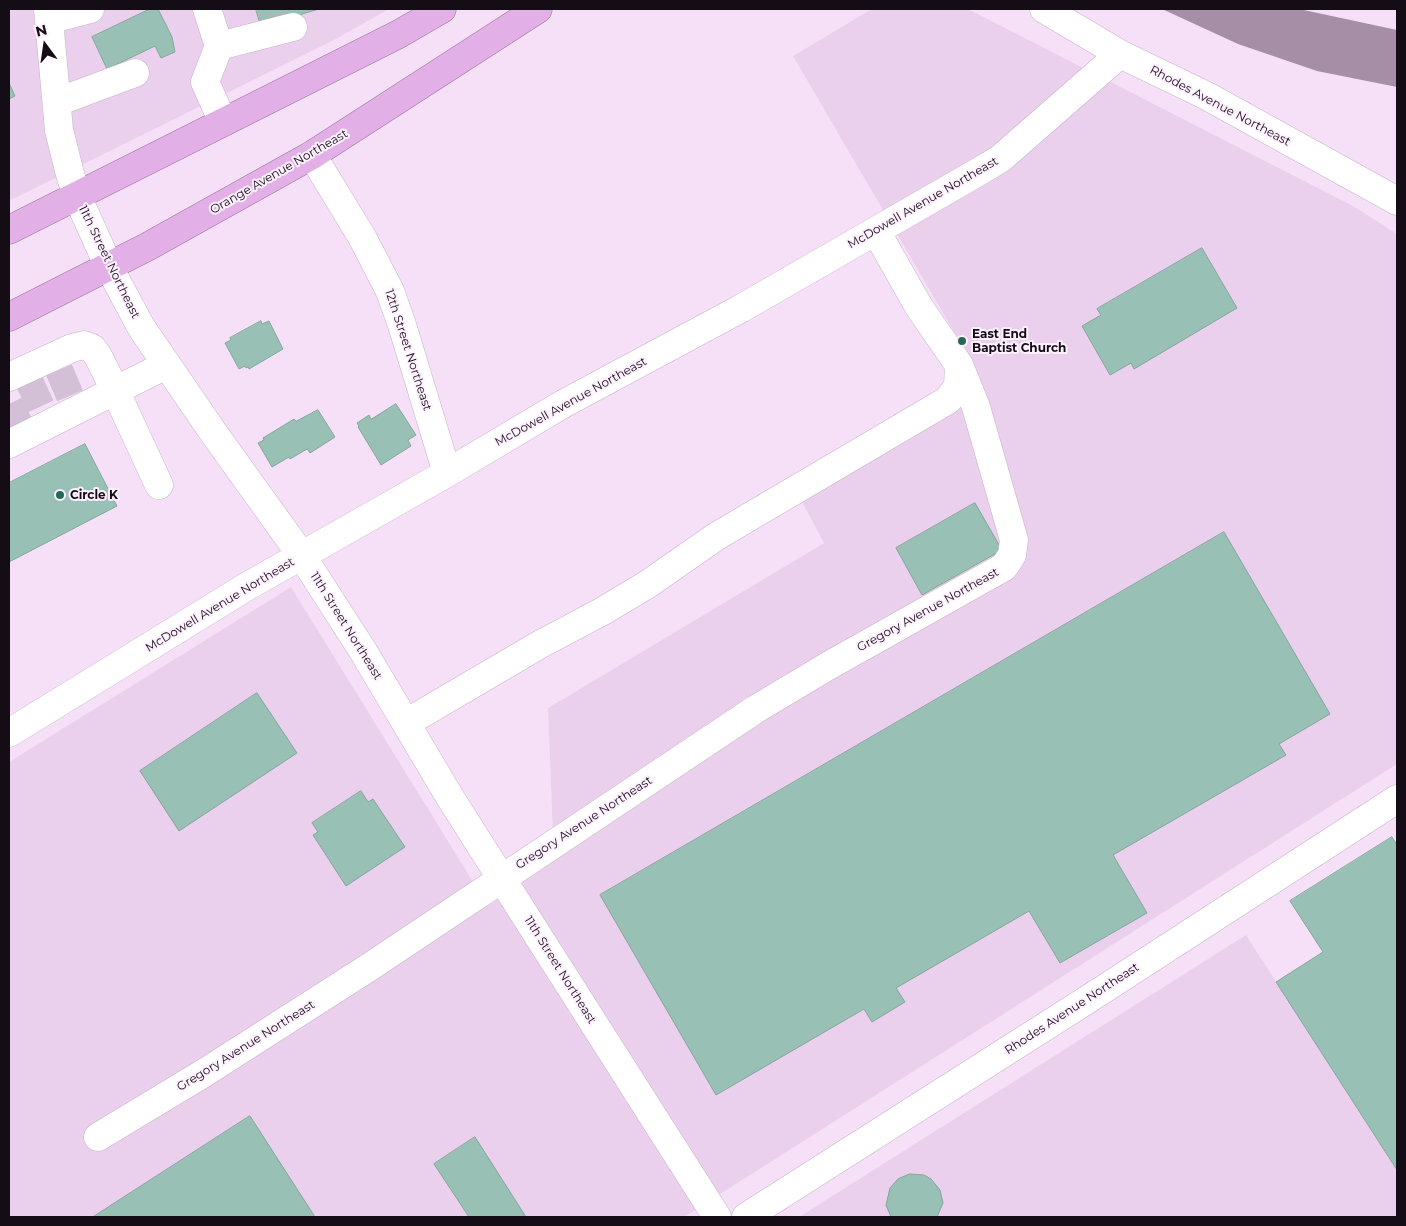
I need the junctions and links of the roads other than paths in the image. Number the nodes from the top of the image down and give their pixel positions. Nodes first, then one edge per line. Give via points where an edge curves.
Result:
1 (90, 9) edge
2 (207, 9) edge
3 (442, 9) edge
4 (538, 9) edge
5 (1044, 9) edge
6 (48, 14) edge
7 (293, 27) dead end
8 (219, 46) junction
9 (1120, 54) junction
10 (135, 73) dead end
11 (56, 102) junction
12 (223, 122) junction
13 (312, 155) junction
14 (77, 196) junction
15 (1397, 201) edge
16 (9, 230) edge
17 (876, 231) junction
18 (109, 267) junction
19 (9, 317) edge
20 (166, 365) junction
21 (959, 365) junction
22 (20, 376) edge
23 (115, 390) junction
24 (17, 435) edge
25 (447, 473) junction
26 (159, 485) dead end
27 (302, 556) junction
28 (406, 723) junction
29 (9, 733) edge
30 (1397, 799) edge
31 (501, 877) junction
32 (98, 1137) dead end
33 (716, 1217) edge
34 (746, 1217) edge

1 - 6 street
2 - 8 street
3 - 12 highway via 400,34
4 - 13 highway, Orange Avenue Northeast
5 - 9 street, Rhodes Avenue Northeast
6 - 11 street, 11th Street Northeast
7 - 8 street
8 - 12 street via 205,82
9 - 15 street, Rhodes Avenue Northeast via 1207,96
9 - 17 street, McDowell Avenue Northeast via 1000,159
10 - 11 street
11 - 14 street, 11th Street Northeast via 59,130
12 - 14 highway
13 - 18 highway, Orange Avenue Northeast
13 - 25 street, 12th Street Northeast via 362,237 390,291
14 - 16 highway
14 - 18 street, 11th Street Northeast
17 - 21 street, Gregory Avenue Northeast via 919,307
17 - 25 street, McDowell Avenue Northeast via 564,404
18 - 19 highway, Orange Avenue Northeast
18 - 20 street, 11th Street Northeast via 141,327
20 - 23 street
20 - 27 street, 11th Street Northeast
21 - 28 street via 958,386 948,400 717,536 610,607 539,644
21 - 31 street, Gregory Avenue Northeast via 976,407 1014,540 1012,554 1004,567 756,709
22 - 23 street via 57,363 84,345 92,348 98,356
23 - 24 street via 73,404
23 - 26 street
25 - 27 street, McDowell Avenue Northeast
27 - 28 street, 11th Street Northeast
27 - 29 street, McDowell Avenue Northeast
28 - 31 street, 11th Street Northeast
30 - 34 street, Rhodes Avenue Northeast
31 - 32 street, Gregory Avenue Northeast via 368,968
31 - 33 street, 11th Street Northeast

